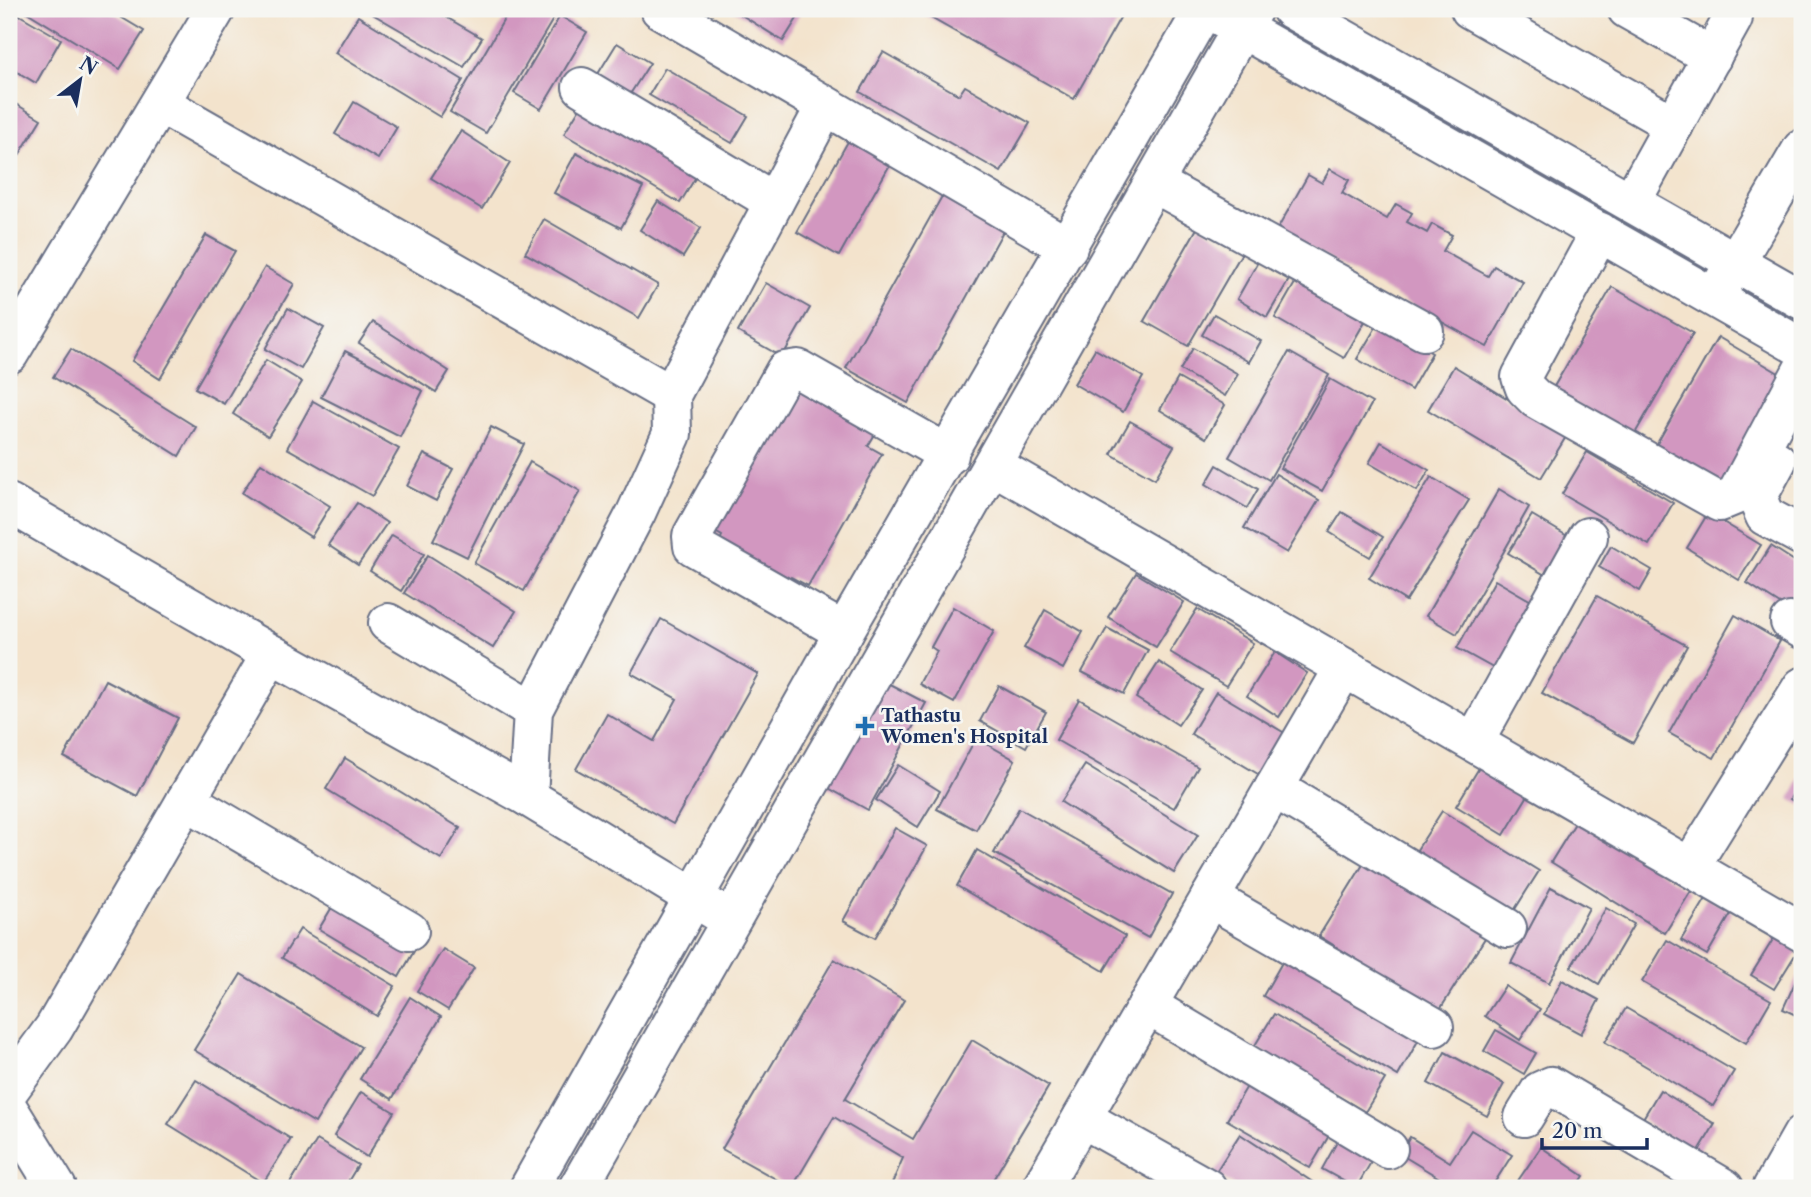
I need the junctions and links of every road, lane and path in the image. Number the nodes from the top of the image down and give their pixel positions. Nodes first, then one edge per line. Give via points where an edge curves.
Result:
1 (216, 9) edge
2 (660, 9) edge
3 (1206, 9) edge
4 (1291, 9) edge
5 (1470, 9) edge
6 (1626, 9) edge
7 (1733, 9) edge
8 (1247, 18) edge
9 (1712, 57) junction
10 (582, 87) dead end
11 (161, 104) junction
12 (825, 107) junction
13 (1674, 125) junction
14 (1802, 149) edge
15 (1154, 183) junction
16 (774, 202) junction
17 (1631, 202) junction
18 (1600, 232) junction
19 (1068, 247) junction
20 (1736, 262) junction
21 (1714, 298) junction
22 (1802, 300) edge
23 (1424, 331) dead end
24 (1802, 348) edge
25 (9, 355) edge
26 (1802, 371) edge
27 (671, 394) junction
28 (1802, 421) edge
29 (949, 455) junction
30 (993, 465) junction
31 (9, 503) edge
32 (1588, 537) dead end
33 (1802, 537) edge
34 (388, 623) dead end
35 (844, 632) junction
36 (271, 654) junction
37 (1344, 668) junction
38 (1802, 687) edge
39 (533, 710) junction
40 (1474, 742) junction
41 (1274, 788) junction
42 (528, 797) junction
43 (186, 800) junction
44 (1690, 867) junction
45 (1210, 898) junction
46 (695, 899) junction
47 (731, 920) junction
48 (1507, 928) dead end
49 (409, 931) dead end
50 (1802, 932) edge
51 (1147, 1005) junction
52 (1434, 1027) dead end
53 (9, 1090) edge
54 (9, 1110) edge
55 (1524, 1117) dead end
56 (1082, 1118) junction
57 (1802, 1135) edge
58 (1388, 1149) dead end
59 (57, 1188) edge
60 (529, 1188) edge
61 (578, 1188) edge
62 (1041, 1188) edge
63 (1206, 1188) edge
64 (1724, 1188) edge
65 (1772, 1188) edge

1 - 11 street
2 - 12 street
3 - 8 street
3 - 19 street
4 - 17 street
5 - 13 street
6 - 9 street
7 - 9 street via 1733,18
8 - 15 street
8 - 18 street
9 - 13 street
10 - 16 street
11 - 25 street
11 - 27 street
12 - 16 street
12 - 19 street
13 - 17 street
14 - 20 street
15 - 23 street
15 - 30 street
16 - 27 street
17 - 20 street
18 - 21 street
18 - 26 street via 1521,377 1536,399 1719,502 1736,495
19 - 29 street
20 - 21 street
20 - 22 street
21 - 24 street
27 - 39 street via 671,434 636,513
28 - 33 street via 1757,498 1765,516
29 - 35 street
29 - 35 street via 798,369 785,371 692,536 693,546
30 - 37 street
30 - 47 street
31 - 36 street
32 - 40 street
34 - 39 street
35 - 46 street
36 - 42 street
36 - 43 street
37 - 40 street
37 - 41 street
38 - 44 street
39 - 42 street
40 - 44 street
41 - 45 street
41 - 48 street
42 - 46 street
43 - 49 street
43 - 53 street via 54,1028
44 - 50 street
45 - 51 street
45 - 52 street
46 - 47 street
46 - 60 street
47 - 61 street
51 - 56 street
51 - 58 street
54 - 59 street
55 - 64 street via 1540,1091 1551,1086
56 - 62 street
56 - 63 street
57 - 65 street

